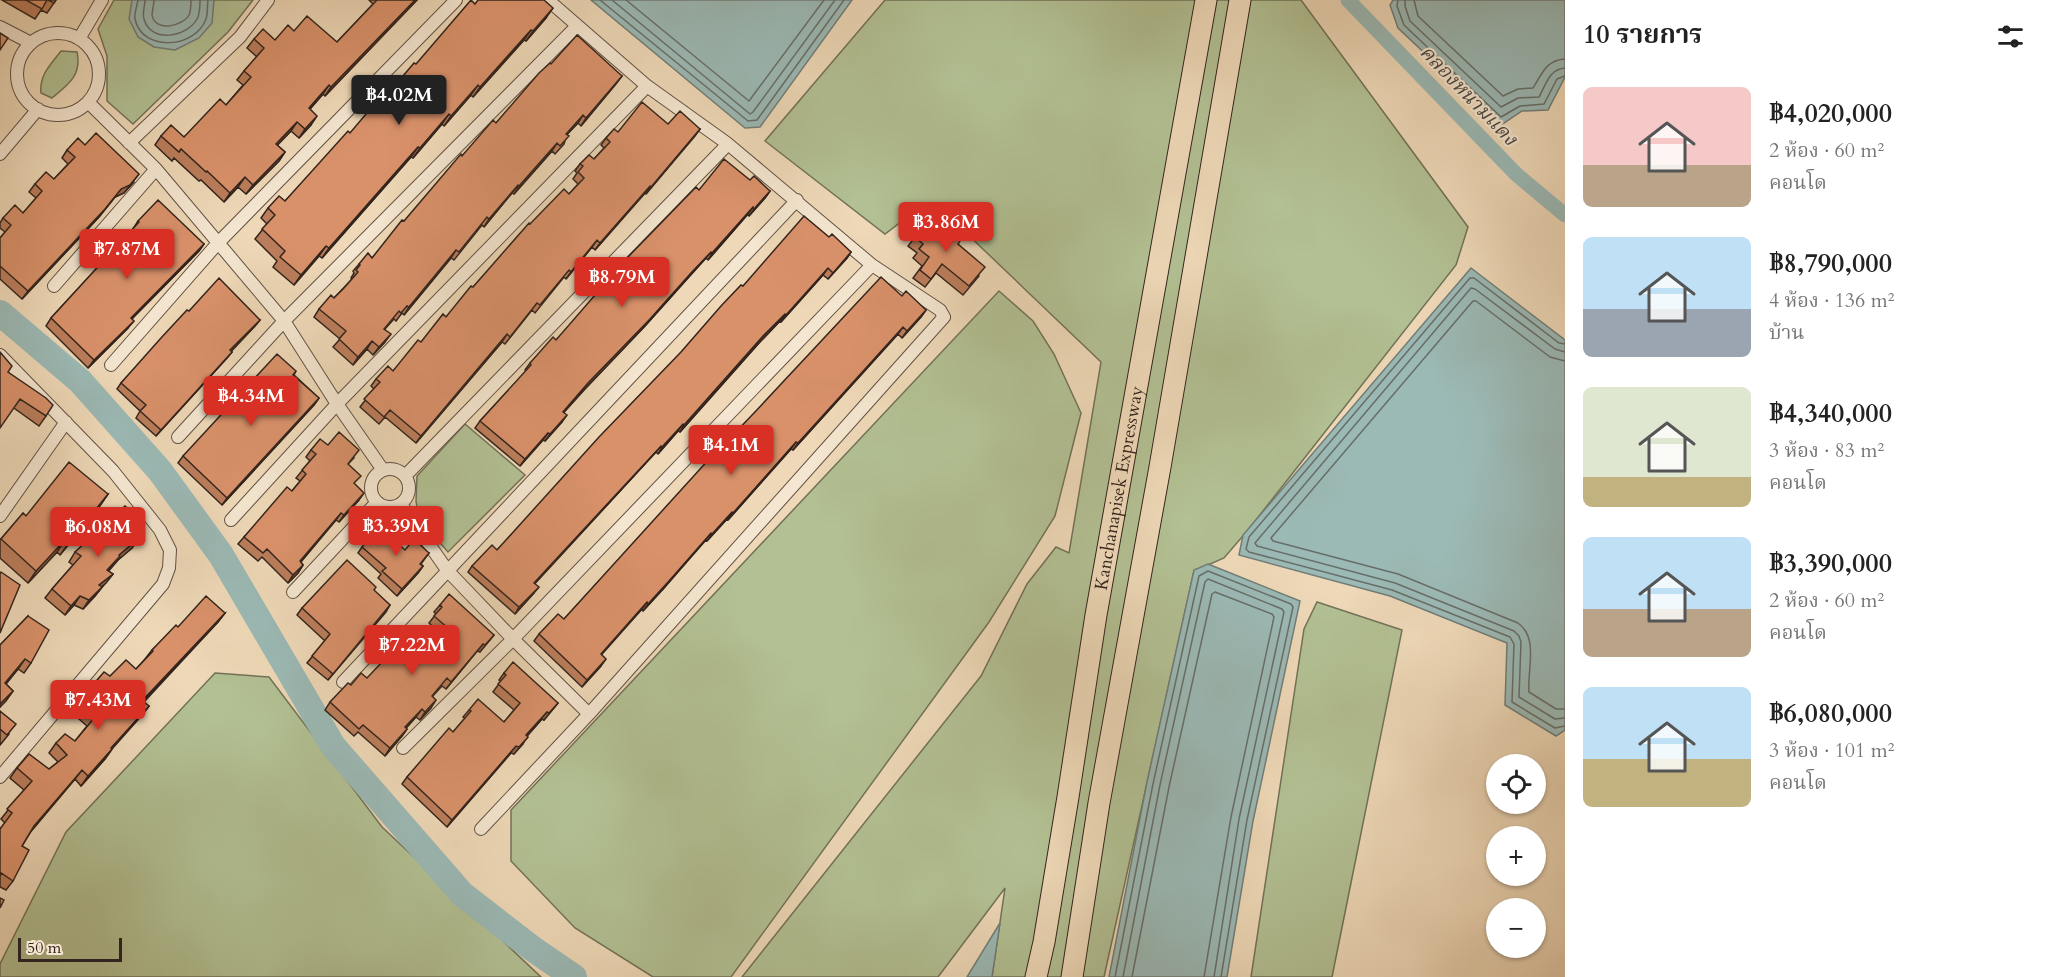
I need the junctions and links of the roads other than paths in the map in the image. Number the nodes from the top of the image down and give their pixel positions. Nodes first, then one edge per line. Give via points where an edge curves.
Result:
1 (102, 0) edge
2 (268, 0) edge
3 (456, 0) edge
4 (548, 0) edge
5 (1206, 0) edge
6 (1240, 0) edge
7 (578, 26) junction
8 (0, 27) edge
9 (79, 39) junction
10 (31, 43) junction
11 (647, 86) junction
12 (88, 102) junction
13 (38, 109) junction
14 (129, 143) junction
15 (728, 144) junction
16 (0, 154) edge
17 (156, 169) junction
18 (797, 200) junction
19 (218, 243) junction
20 (872, 265) junction
21 (54, 285) dead end
22 (285, 321) junction
23 (0, 355) edge
24 (111, 365) dead end
25 (337, 404) junction
26 (66, 422) junction
27 (178, 437) dead end
28 (383, 470) junction
29 (405, 476) junction
30 (377, 502) junction
31 (401, 504) junction
32 (0, 516) edge
33 (231, 520) dead end
34 (447, 570) junction
35 (293, 592) dead end
36 (513, 639) junction
37 (343, 682) dead end
38 (589, 714) junction
39 (403, 748) dead end
40 (0, 777) edge
41 (481, 829) dead end
42 (1036, 977) edge
43 (1072, 977) edge

1 - 9 street
2 - 14 street via 240,37
3 - 19 street
4 - 7 street
5 - 42 highway, Kanchanapisek Expressway
6 - 43 highway, Kanchanapisek Expressway
7 - 11 street
7 - 22 street
8 - 10 street
9 - 10 street via 60,32 46,34
9 - 12 street via 93,51 98,63 100,77
10 - 13 street via 19,61 17,75 27,100
11 - 15 street
11 - 25 street
12 - 13 street via 64,115
12 - 14 street
13 - 16 street
14 - 17 street
15 - 18 street
15 - 29 street
17 - 19 street
17 - 21 street
18 - 20 street
18 - 34 street
19 - 22 street
19 - 24 street
20 - 36 street
20 - 38 street via 940,310 943,320
22 - 25 street
22 - 27 street
23 - 26 street
25 - 28 street
25 - 33 street
26 - 32 street
26 - 40 street via 113,471 160,531 170,550 169,568 149,603
28 - 29 street via 395,469
28 - 30 street via 372,485
29 - 31 street via 410,488
30 - 31 street via 389,507
30 - 35 street
31 - 34 street
34 - 36 street
34 - 37 street
36 - 38 street
36 - 39 street
38 - 41 street

